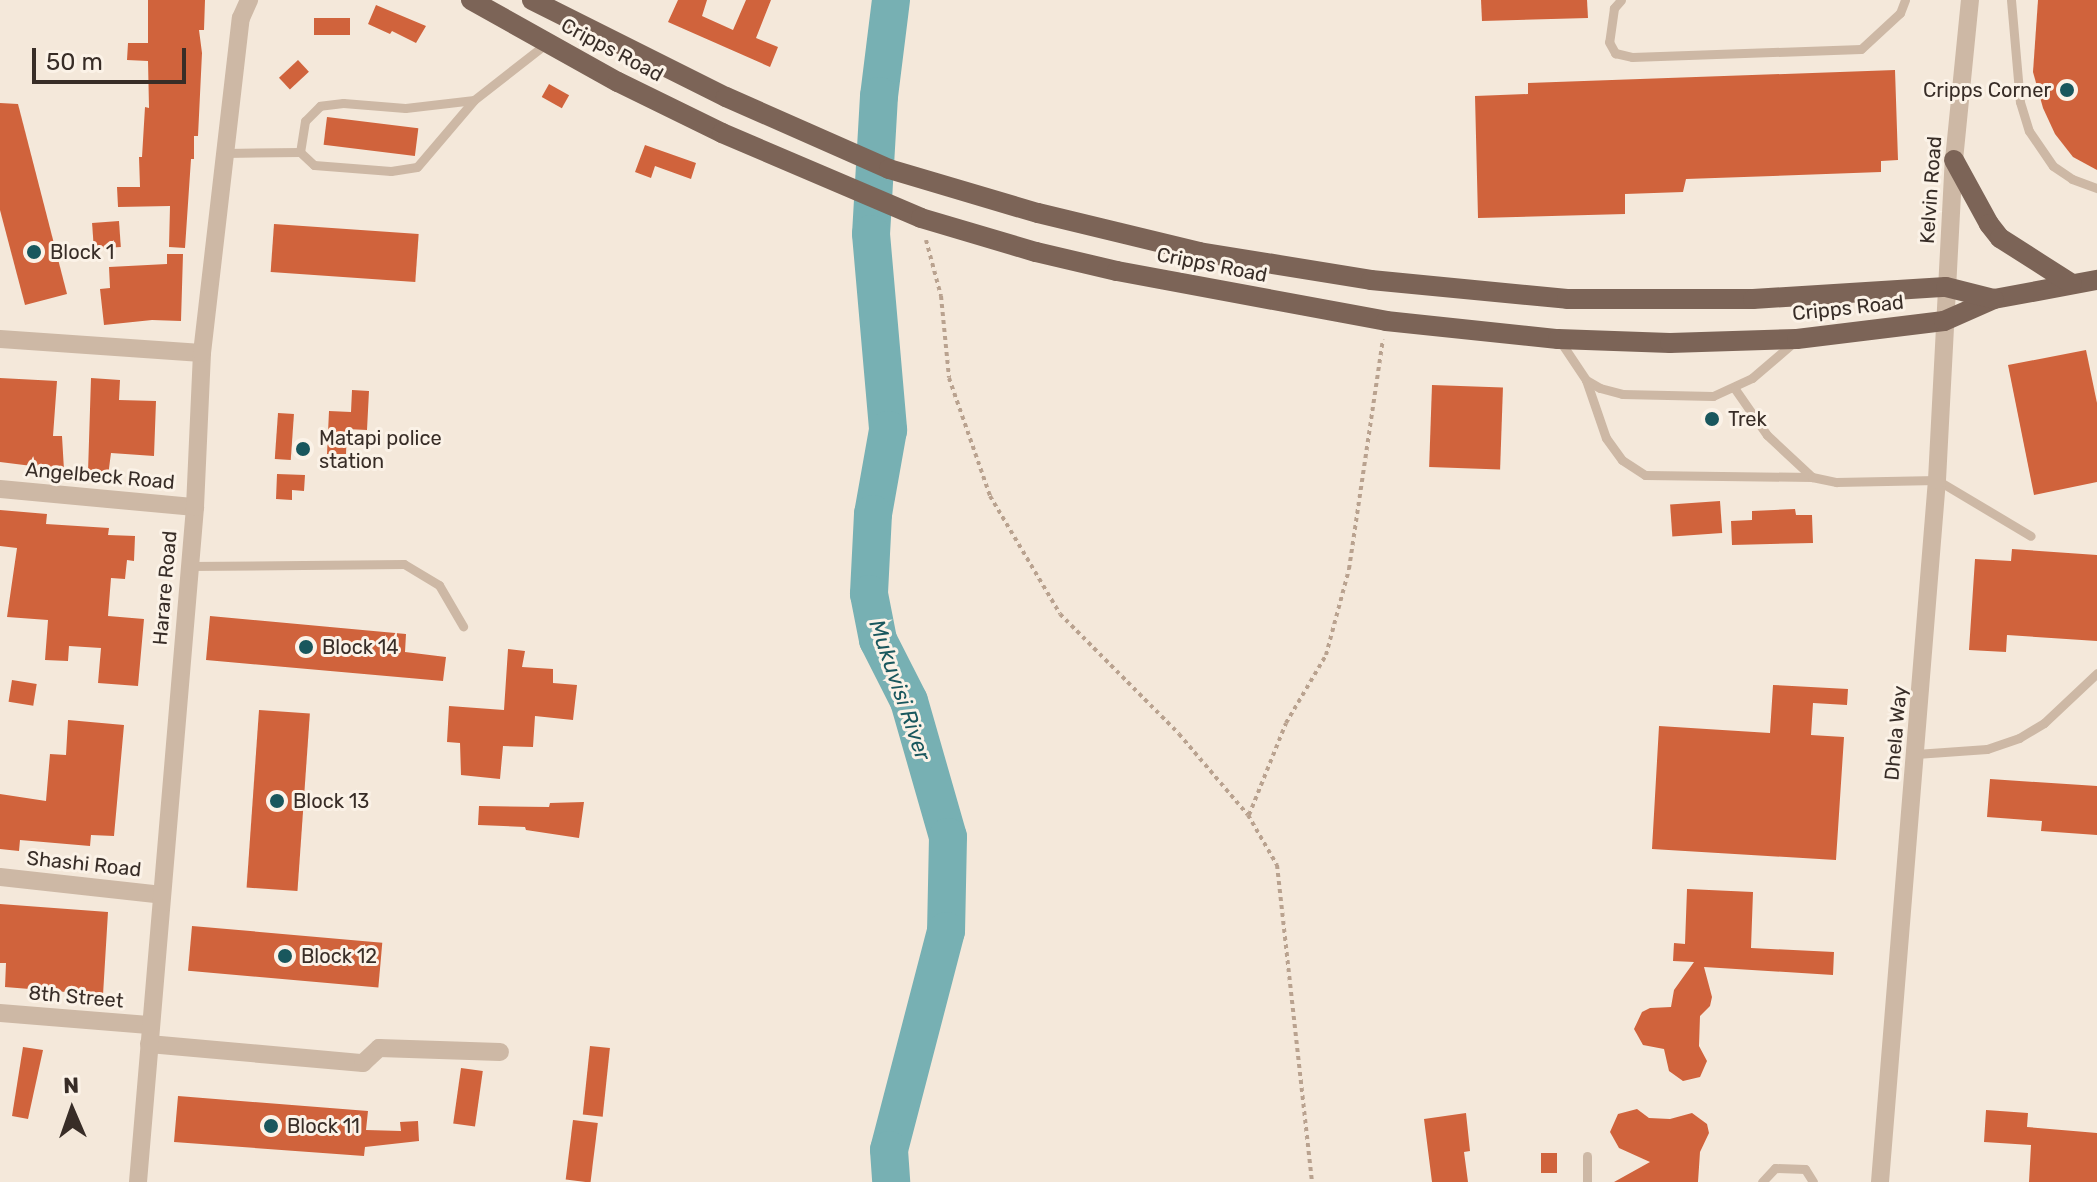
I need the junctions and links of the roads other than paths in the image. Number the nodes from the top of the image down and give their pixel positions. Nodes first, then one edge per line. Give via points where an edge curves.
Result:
1 (249, 0) edge
2 (471, 0) edge
3 (532, 0) edge
4 (1621, 0) edge
5 (1905, 0) edge
6 (1970, 0) edge
7 (2011, 0) edge
8 (547, 43) junction
9 (474, 100) junction
10 (300, 152) junction
11 (225, 153) junction
12 (1954, 160) junction
13 (2097, 188) edge
14 (2097, 280) edge
15 (2072, 284) junction
16 (1946, 287) junction
17 (1994, 299) junction
18 (1944, 321) junction
19 (0, 339) edge
20 (1558, 339) junction
21 (1797, 339) junction
22 (202, 353) junction
23 (1586, 380) junction
24 (1735, 389) junction
25 (1812, 477) junction
26 (1937, 480) junction
27 (0, 489) edge
28 (195, 507) junction
29 (2031, 536) dead end
30 (189, 566) junction
31 (463, 626) dead end
32 (2097, 673) edge
33 (1916, 754) junction
34 (0, 877) edge
35 (162, 895) junction
36 (0, 1013) edge
37 (149, 1025) junction
38 (149, 1044) junction
39 (500, 1052) dead end
40 (1587, 1156) dead end
41 (138, 1182) edge
42 (1587, 1182) edge
43 (1762, 1182) edge
44 (1813, 1182) edge
45 (1880, 1182) edge

1 - 11 street, Harare Road via 241,18
2 - 8 main road, Cripps Road
3 - 16 main road, Cripps Road via 726,97 889,169 1199,252 1371,280 1621,300 1842,296
4 - 5 lane via 1614,8 1609,42 1615,53 1632,57 1861,49 1890,24
6 - 12 street, Kelvin Road
7 - 13 lane via 2020,102 2029,131 2053,166
8 - 9 lane
8 - 20 main road, Cripps Road via 722,133 840,186 921,218 1036,252 1386,321
9 - 10 lane via 405,108 320,106 305,121
9 - 10 lane via 417,167 406,171 314,165
10 - 11 lane
11 - 22 street, Harare Road
12 - 15 main road via 2000,238
12 - 16 street, Kelvin Road
14 - 15 main road, Cripps Road
15 - 17 main road, Cripps Road
16 - 17 main road, Cripps Road
16 - 18 street, Dhela Way
17 - 18 main road, Cripps Road
18 - 21 main road, Cripps Road
18 - 26 street, Dhela Way
19 - 22 street
20 - 21 main road, Cripps Road
20 - 23 lane
21 - 24 lane
22 - 28 street, Harare Road
23 - 24 lane via 1622,394 1713,396
23 - 25 lane via 1606,438 1622,460 1645,475
24 - 25 lane via 1767,435
25 - 26 lane via 1836,482
26 - 29 lane
26 - 33 street, Dhela Way
27 - 28 street, Angelbeck Road
28 - 30 street, Harare Road
30 - 31 lane via 404,564 439,585
30 - 35 street, Harare Road
32 - 33 lane via 2044,723 2019,738 1987,749
33 - 45 street, Dhela Way
34 - 35 street, Shashi Road
35 - 37 street, Harare Road
36 - 37 street, 8th Street
37 - 38 street, Harare Road
38 - 39 street via 363,1063 379,1048
38 - 41 street, Harare Road
40 - 42 lane
43 - 44 lane via 1775,1168 1805,1169

